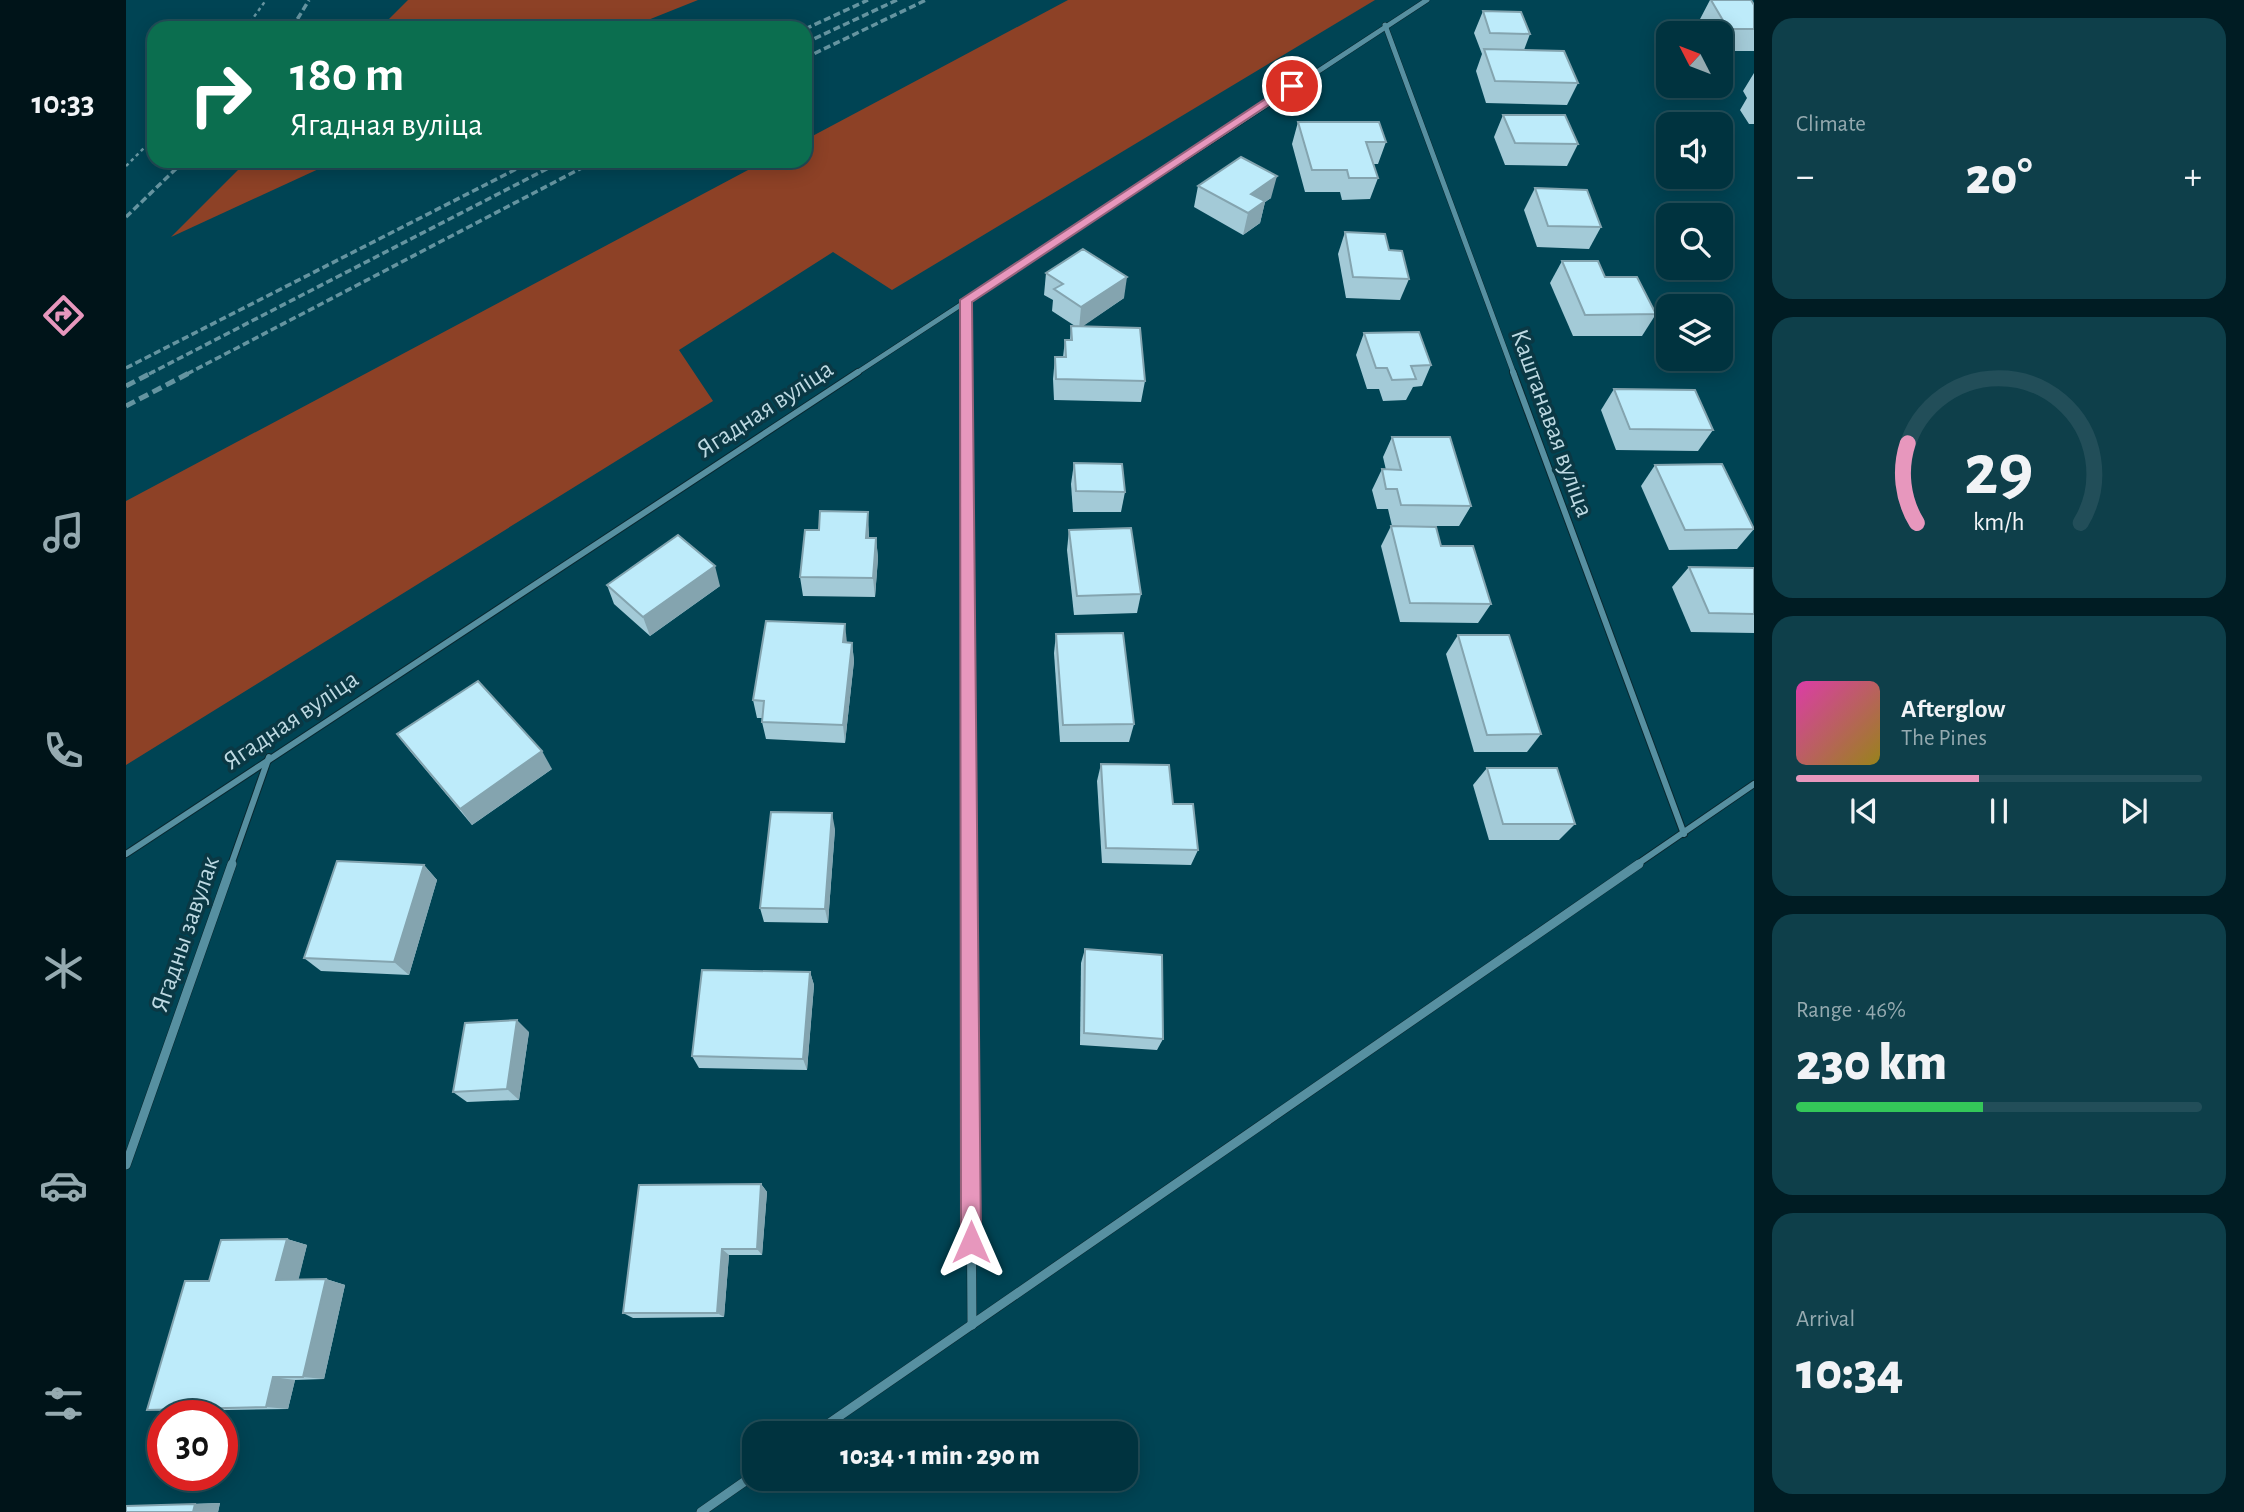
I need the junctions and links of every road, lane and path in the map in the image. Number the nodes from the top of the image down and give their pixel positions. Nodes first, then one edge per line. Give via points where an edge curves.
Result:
1 (266, 0) edge
2 (1427, 0) edge
3 (251, 21) edge
4 (1385, 25) junction
5 (147, 145) edge
6 (126, 166) edge
7 (966, 300) junction
8 (269, 757) junction
9 (1754, 784) edge
10 (1684, 834) junction
11 (126, 854) edge
12 (126, 1165) edge
13 (972, 1325) junction
14 (832, 1421) edge
15 (742, 1483) edge
16 (701, 1512) edge

1 - 3 path
2 - 4 street, Ягадная вуліца
4 - 7 street, Ягадная вуліца
4 - 10 street, Каштанавая вуліца
5 - 6 path
7 - 8 street, Ягадная вуліца
7 - 13 street
8 - 11 street, Ягадная вуліца
8 - 12 street, Ягадны завулак
9 - 10 street
10 - 13 street
13 - 14 street
15 - 16 street

